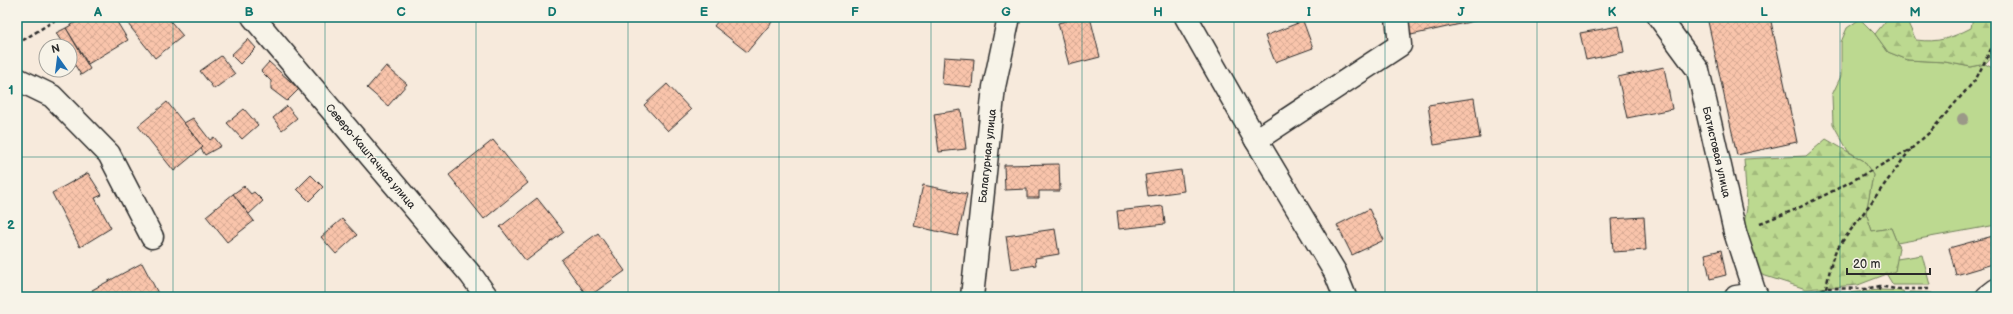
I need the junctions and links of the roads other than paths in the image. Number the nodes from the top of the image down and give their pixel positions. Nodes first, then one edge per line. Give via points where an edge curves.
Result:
1 (253, 17) edge
2 (1009, 17) edge
3 (1186, 17) edge
4 (1397, 17) edge
5 (1659, 17) edge
6 (17, 79) edge
7 (1256, 140) junction
8 (152, 237) dead end
9 (1996, 290) edge
10 (1750, 296) edge
11 (487, 297) edge
12 (972, 297) edge
13 (1345, 297) edge
14 (1987, 297) edge

1 - 11 street, Северо-Каштачная улица
2 - 12 street, Балагурная улица via 994,87
3 - 7 street
4 - 7 street via 1400,45
5 - 10 street, Батистовая улица via 1698,70
6 - 8 street via 52,96 109,154
7 - 13 street via 1335,272
9 - 14 street

